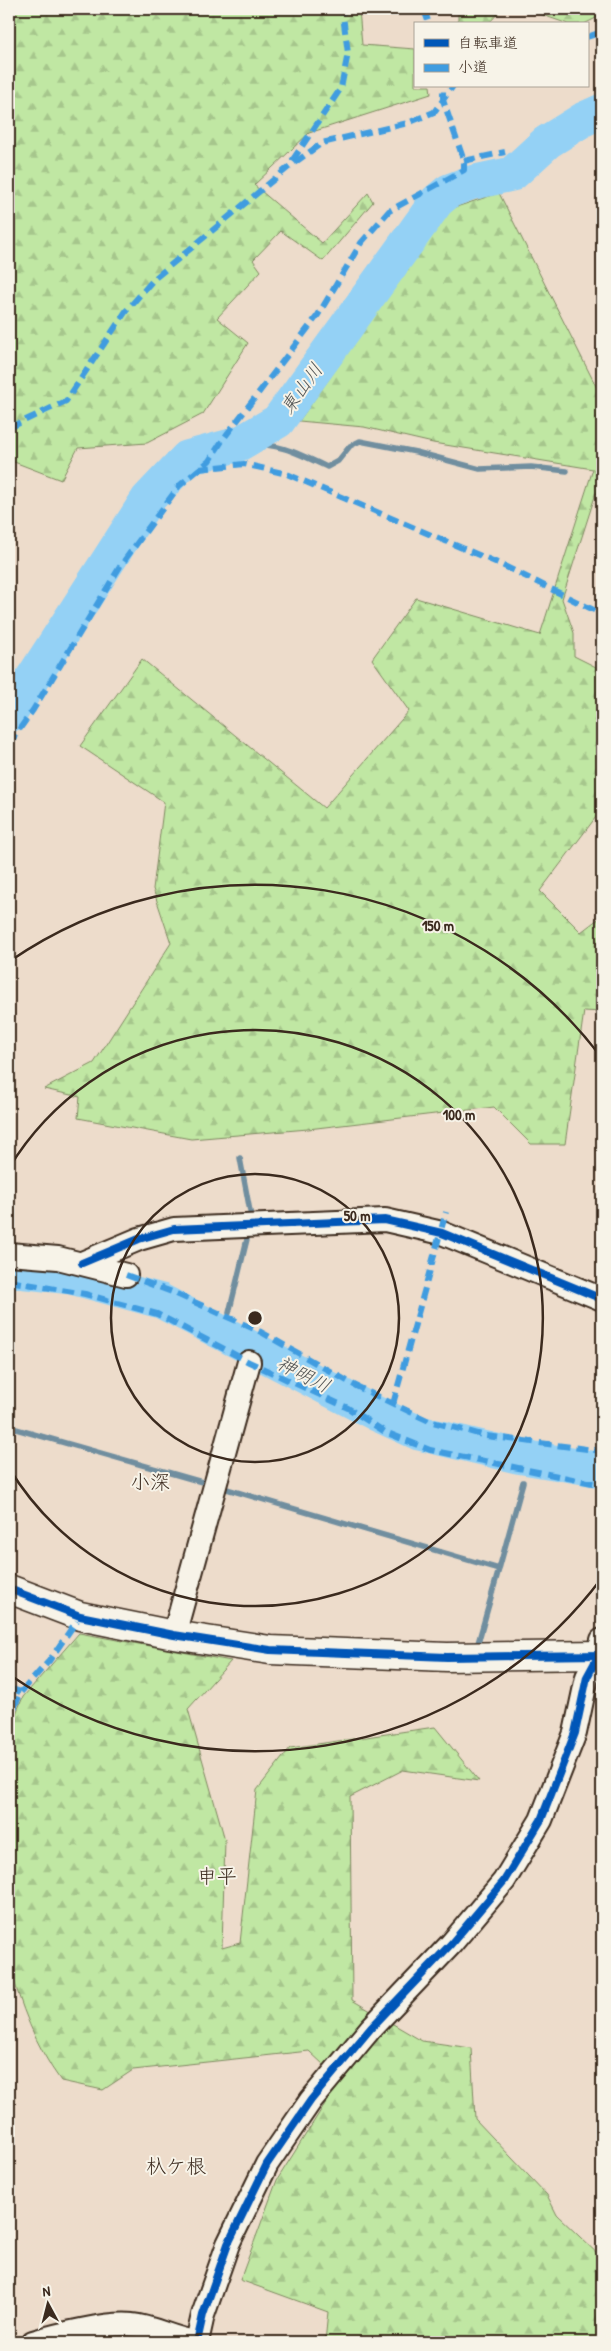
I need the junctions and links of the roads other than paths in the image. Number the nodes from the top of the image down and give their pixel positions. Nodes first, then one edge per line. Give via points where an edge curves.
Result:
1 (9, 1254) edge
2 (82, 1263) junction
3 (126, 1275) dead end
4 (602, 1299) edge
5 (248, 1362) dead end
6 (9, 1589) edge
7 (174, 1635) junction
8 (601, 1650) edge
9 (33, 2342) edge
10 (196, 2342) edge

1 - 2 street
2 - 3 street
2 - 4 street via 139,1239 174,1229 384,1220 442,1233
5 - 7 street
6 - 7 street via 80,1616
7 - 8 street via 270,1650 447,1657
8 - 10 street via 587,1677 574,1732 541,1820 504,1881 451,1944 371,2028 317,2093 267,2164 228,2244
9 - 10 street via 132,2325

